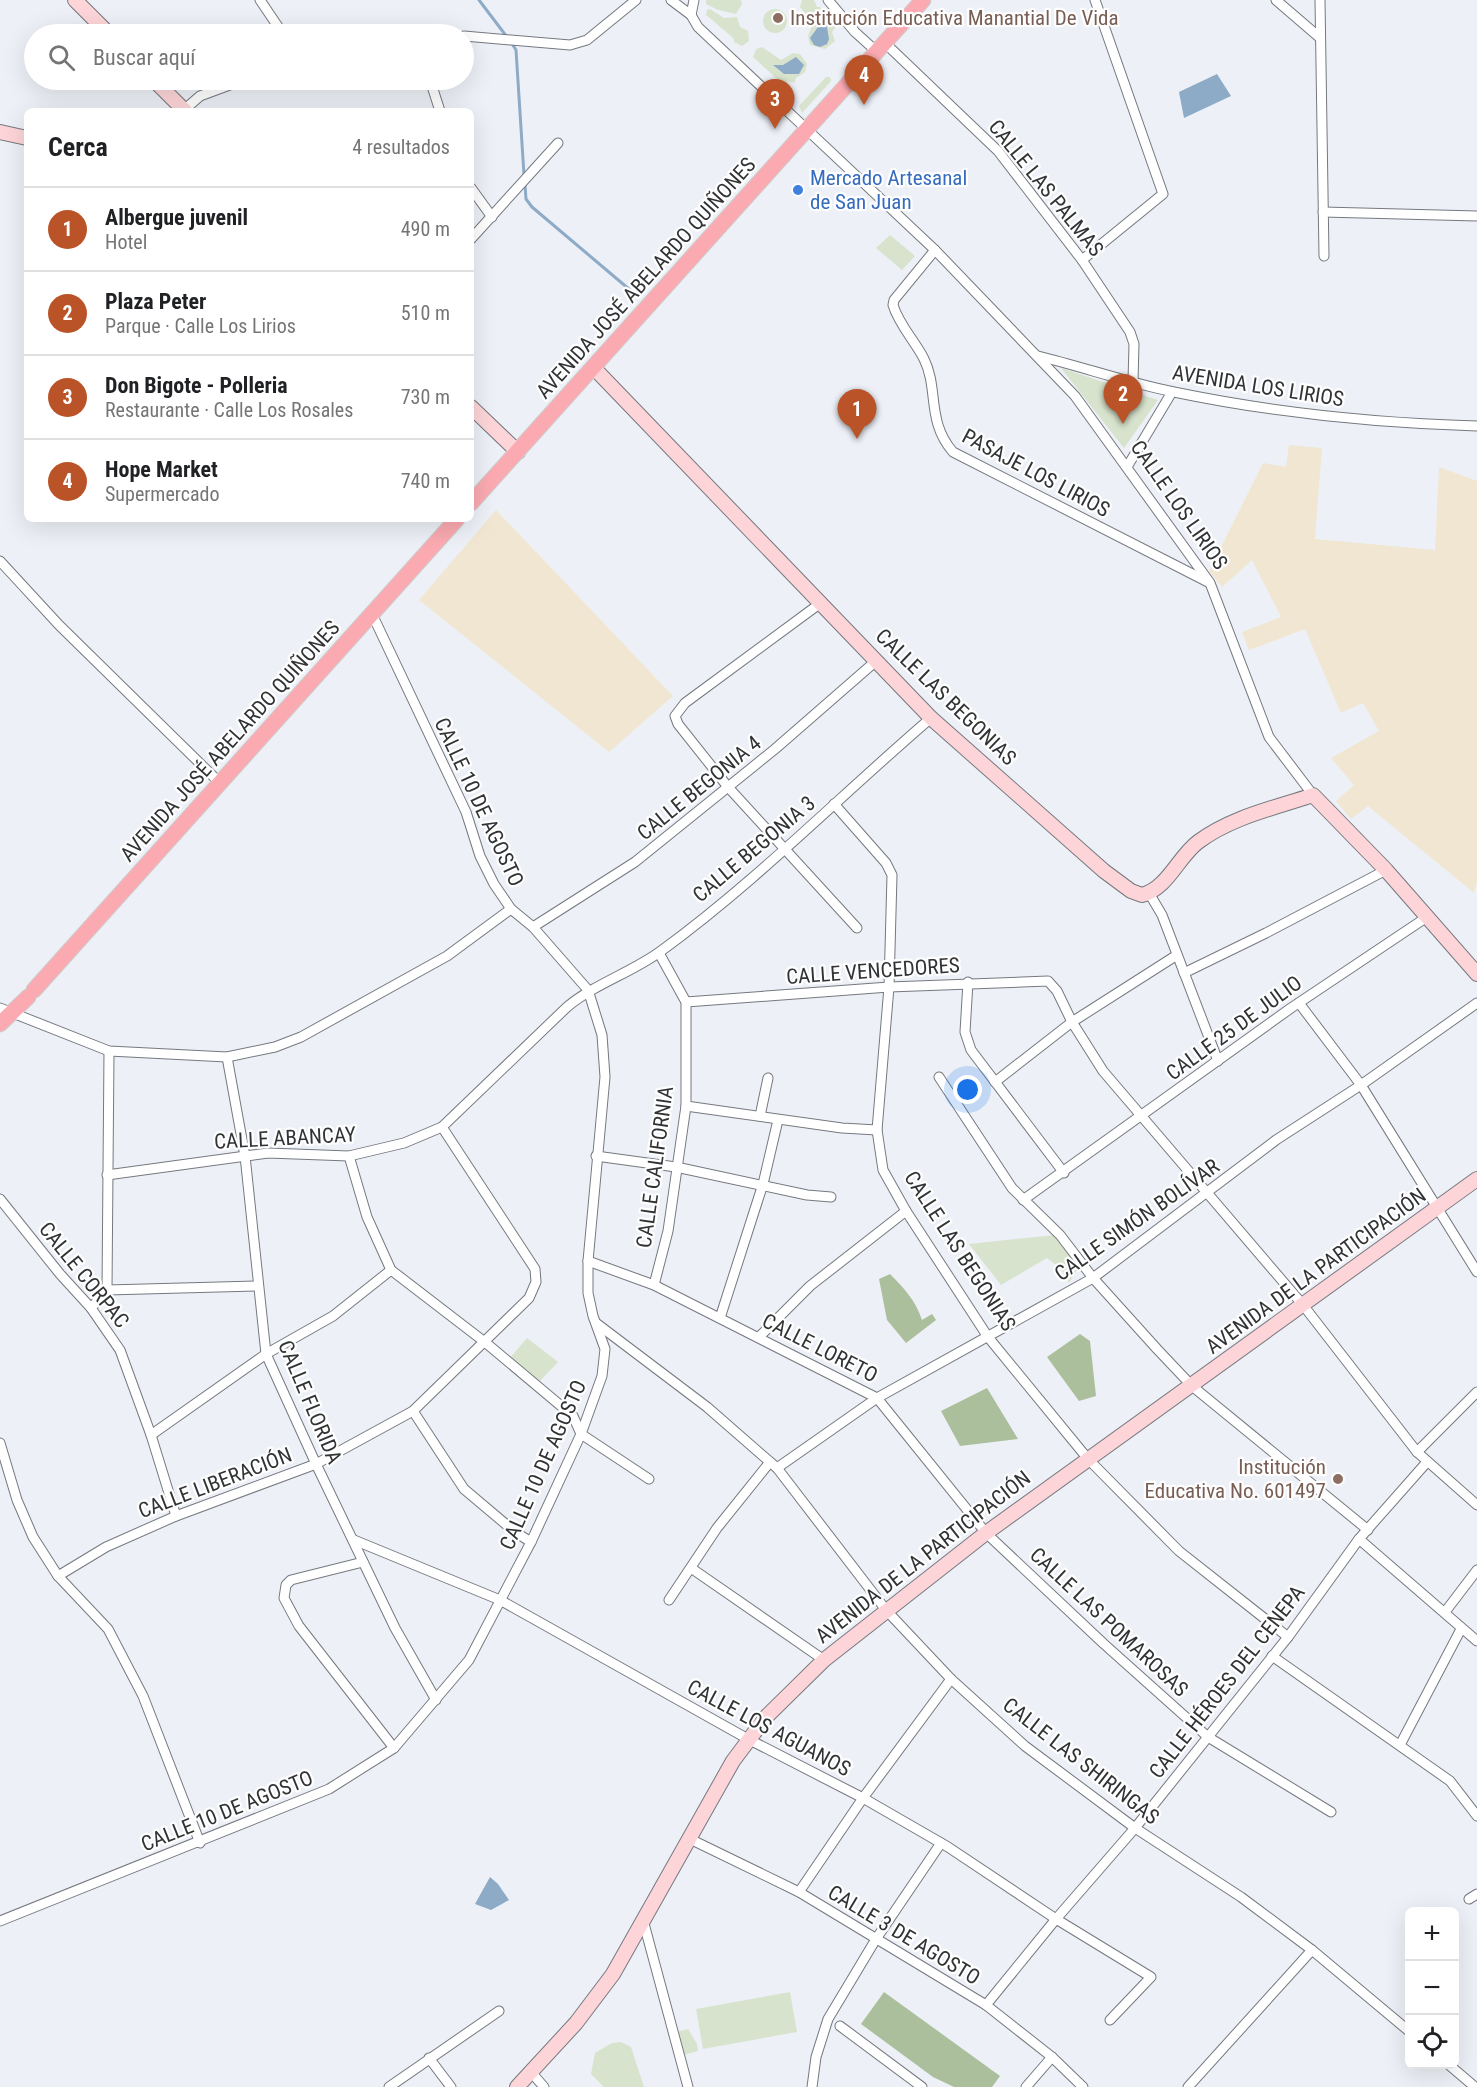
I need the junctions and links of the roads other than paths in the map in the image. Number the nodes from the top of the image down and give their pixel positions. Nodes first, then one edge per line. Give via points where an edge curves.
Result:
1 (75, 0) edge
2 (260, 0) edge
3 (636, 0) edge
4 (671, 0) edge
5 (694, 0) edge
6 (828, 0) edge
7 (923, 0) edge
8 (1095, 0) edge
9 (1276, 0) edge
10 (1320, 0) edge
11 (692, 15) junction
12 (99, 24) edge
13 (276, 24) edge
14 (474, 37) edge
15 (1319, 37) junction
16 (881, 47) junction
17 (163, 90) edge
18 (216, 90) edge
19 (433, 90) edge
20 (180, 108) edge
21 (186, 108) edge
22 (439, 108) edge
23 (809, 130) junction
24 (0, 132) edge
25 (24, 137) edge
26 (558, 143) dead end
27 (474, 192) edge
28 (1323, 212) junction
29 (1477, 216) edge
30 (492, 217) junction
31 (474, 236) edge
32 (935, 250) junction
33 (1324, 256) dead end
34 (1082, 260) junction
35 (1038, 356) junction
36 (593, 367) junction
37 (1133, 381) junction
38 (1172, 392) junction
39 (474, 410) edge
40 (1477, 426) edge
41 (518, 452) junction
42 (1126, 467) junction
43 (474, 500) edge
44 (453, 522) edge
45 (0, 561) edge
46 (1210, 583) junction
47 (822, 602) junction
48 (372, 614) junction
49 (876, 661) junction
50 (931, 718) junction
51 (220, 783) junction
52 (728, 787) junction
53 (1313, 795) junction
54 (834, 804) junction
55 (784, 850) junction
56 (1386, 870) junction
57 (1149, 893) junction
58 (511, 909) junction
59 (1427, 917) junction
60 (533, 927) junction
61 (857, 928) dead end
62 (659, 952) junction
63 (1177, 955) junction
64 (1184, 972) junction
65 (1477, 974) edge
66 (968, 982) junction
67 (889, 987) junction
68 (588, 990) junction
69 (686, 1002) junction
70 (1299, 1003) junction
71 (1477, 1003) edge
72 (6, 1010) edge
73 (1072, 1022) junction
74 (0, 1024) edge
75 (109, 1051) junction
76 (227, 1057) junction
77 (1218, 1061) junction
78 (939, 1077) dead end
79 (768, 1078) dead end
80 (995, 1082) junction
81 (1361, 1085) junction
82 (686, 1106) junction
83 (760, 1116) junction
84 (1141, 1118) junction
85 (778, 1120) junction
86 (442, 1127) junction
87 (876, 1130) junction
88 (245, 1156) junction
89 (349, 1156) junction
90 (596, 1156) junction
91 (676, 1167) junction
92 (1064, 1173) junction
93 (107, 1175) junction
94 (1477, 1179) edge
95 (763, 1184) junction
96 (1206, 1194) junction
97 (831, 1197) dead end
98 (0, 1199) edge
99 (1023, 1200) junction
100 (1439, 1208) junction
101 (906, 1211) junction
102 (588, 1261) junction
103 (392, 1270) junction
104 (1477, 1272) edge
105 (1093, 1278) junction
106 (654, 1285) junction
107 (257, 1286) junction
108 (107, 1290) junction
109 (1303, 1305) junction
110 (91, 1308) junction
111 (720, 1318) junction
112 (596, 1323) junction
113 (759, 1337) junction
114 (988, 1338) junction
115 (486, 1343) junction
116 (266, 1354) junction
117 (1192, 1386) junction
118 (1476, 1396) edge
119 (877, 1398) junction
120 (413, 1411) junction
121 (581, 1434) junction
122 (151, 1435) junction
123 (0, 1443) edge
124 (1417, 1452) junction
125 (1088, 1459) junction
126 (1427, 1462) junction
127 (316, 1464) junction
128 (773, 1465) junction
129 (649, 1479) dead end
130 (1477, 1505) edge
131 (176, 1516) junction
132 (1368, 1530) junction
133 (986, 1533) junction
134 (1359, 1539) junction
135 (354, 1540) junction
136 (531, 1542) junction
137 (363, 1562) junction
138 (691, 1568) junction
139 (1477, 1570) edge
140 (58, 1576) junction
141 (500, 1600) junction
142 (669, 1600) dead end
143 (886, 1610) junction
144 (1445, 1612) junction
145 (1461, 1629) junction
146 (1288, 1637) junction
147 (1477, 1641) edge
148 (1272, 1656) junction
149 (824, 1660) junction
150 (951, 1679) junction
151 (436, 1700) junction
152 (1208, 1737) junction
153 (748, 1739) junction
154 (1400, 1745) junction
155 (394, 1748) junction
156 (862, 1798) junction
157 (1331, 1812) dead end
158 (1477, 1816) edge
159 (1136, 1828) junction
160 (690, 1839) junction
161 (200, 1843) junction
162 (941, 1843) junction
163 (799, 1892) junction
164 (1056, 1919) junction
165 (643, 1920) junction
166 (0, 1921) edge
167 (876, 1939) junction
168 (1312, 1950) junction
169 (986, 2006) junction
170 (499, 2011) dead end
171 (1110, 2020) dead end
172 (840, 2026) dead end
173 (1405, 2028) edge
174 (1052, 2057) junction
175 (429, 2058) junction
176 (1454, 2069) edge
177 (531, 2072) junction
178 (389, 2087) edge
179 (451, 2087) edge
180 (517, 2087) edge
181 (544, 2087) edge
182 (688, 2087) edge
183 (812, 2087) edge
184 (922, 2087) edge
185 (1026, 2087) edge
186 (1083, 2087) edge
187 (1188, 2087) edge
188 (1474, 2087) edge

1 - 12 street
2 - 13 street
3 - 14 street via 587,40 570,45
4 - 11 street, CALLE LOS LIRIOS
5 - 11 street
6 - 16 street, CALLE LAS PALMAS via 855,32
7 - 16 main road, AVENIDA JOSÉ ABELARDO QUIÑONES
8 - 34 street via 1163,194
9 - 15 street
10 - 15 street
11 - 23 street, CALLE LOS LIRIOS via 698,27
15 - 28 street
16 - 23 main road, AVENIDA JOSÉ ABELARDO QUIÑONES
16 - 34 street, CALLE LAS PALMAS via 998,151
17 - 20 street
18 - 21 street via 200,96
19 - 22 street
23 - 32 street, CALLE LOS LIRIOS
23 - 36 main road, AVENIDA JOSÉ ABELARDO QUIÑONES
24 - 25 street
26 - 30 street
27 - 30 street
28 - 29 street
28 - 33 street
30 - 31 street
32 - 35 street, CALLE LOS LIRIOS
32 - 46 street, PASAJE LOS LIRIOS via 893,305 925,361 938,429 946,444 953,452 1014,486
34 - 37 street, CALLE LAS PALMAS via 1130,332 1134,344
35 - 37 street, AVENIDA LOS LIRIOS
35 - 42 street, CALLE LOS LIRIOS via 1075,396
36 - 41 main road, AVENIDA JOSÉ ABELARDO QUIÑONES
36 - 47 street, CALLE LAS BEGONIAS
37 - 38 street, AVENIDA LOS LIRIOS
38 - 40 street, AVENIDA LOS LIRIOS via 1274,411 1380,423
38 - 42 street
39 - 41 street
41 - 43 main road, AVENIDA JOSÉ ABELARDO QUIÑONES
42 - 46 street, CALLE LOS LIRIOS
44 - 48 main road, AVENIDA JOSÉ ABELARDO QUIÑONES
45 - 51 street via 59,625
46 - 53 street, CALLE LOS LIRIOS via 1269,737
47 - 49 street, CALLE LAS BEGONIAS
47 - 52 street via 676,712 676,719
48 - 51 main road, AVENIDA JOSÉ ABELARDO QUIÑONES
48 - 58 street, CALLE 10 DE AGOSTO via 466,812 480,856
49 - 50 street, CALLE LAS BEGONIAS
49 - 52 street, CALLE BEGONIA 4
50 - 54 street, CALLE BEGONIA 3
50 - 57 street, CALLE LAS BEGONIAS via 1104,871 1136,894
51 - 72 main road, AVENIDA JOSÉ ABELARDO QUIÑONES via 31,994
52 - 55 street
52 - 60 street, CALLE BEGONIA 4 via 635,862
53 - 56 street, CALLE LOS LIRIOS
53 - 57 street via 1217,830 1196,843
54 - 55 street, CALLE BEGONIA 3
54 - 67 street, CALLE LAS BEGONIAS via 891,868
55 - 61 street
55 - 62 street, CALLE BEGONIA 3
56 - 59 street, CALLE LOS LIRIOS
56 - 64 street
57 - 63 street
58 - 60 street, CALLE 10 DE AGOSTO
58 - 76 street via 447,956 301,1037
59 - 65 street, CALLE LOS LIRIOS
59 - 70 street, CALLE 25 DE JULIO
60 - 68 street, CALLE 10 DE AGOSTO
62 - 68 street, CALLE BEGONIA 3
62 - 69 street, CALLE CALIFORNIA
63 - 64 street
63 - 73 street
64 - 77 street
66 - 67 street, CALLE VENCEDORES
66 - 73 street, CALLE VENCEDORES via 1043,980 1057,991
66 - 80 street via 965,1032 971,1050
67 - 69 street, CALLE VENCEDORES
67 - 87 street, CALLE LAS BEGONIAS
68 - 86 street, CALLE ABANCAY
68 - 90 street, CALLE 10 DE AGOSTO via 602,1035 605,1077
69 - 82 street, CALLE CALIFORNIA
70 - 77 street, CALLE 25 DE JULIO
70 - 81 street
71 - 81 street, CALLE SIMÓN BOLÍVAR
72 - 74 main road, AVENIDA JOSÉ ABELARDO QUIÑONES
72 - 75 street
73 - 80 street
73 - 84 street via 1103,1071
75 - 76 street
75 - 93 street
76 - 88 street, CALLE FLORIDA
77 - 84 street, CALLE 25 DE JULIO
78 - 99 street
79 - 83 street
80 - 92 street
81 - 96 street, CALLE SIMÓN BOLÍVAR via 1276,1140
81 - 100 street
82 - 83 street
82 - 91 street, CALLE CALIFORNIA
83 - 85 street
84 - 92 street, CALLE 25 DE JULIO
84 - 96 street
85 - 87 street
85 - 95 street
86 - 89 street, CALLE ABANCAY via 404,1143
86 - 115 street, CALLE LIBERACIÓN via 537,1276 529,1298
87 - 101 street, CALLE LAS BEGONIAS via 883,1170
88 - 89 street, CALLE ABANCAY
88 - 93 street, CALLE ABANCAY
88 - 107 street, CALLE FLORIDA
89 - 103 street via 367,1217
90 - 91 street
90 - 102 street, CALLE 10 DE AGOSTO
91 - 95 street
91 - 106 street, CALLE CALIFORNIA via 668,1231
92 - 99 street, CALLE 25 DE JULIO
93 - 108 street
94 - 100 street, AVENIDA DE LA PARTICIPACIÓN
95 - 97 street
95 - 111 street
96 - 105 street, CALLE SIMÓN BOLÍVAR
96 - 109 street
98 - 110 street, CALLE CORPAC
99 - 105 street via 1060,1235
100 - 104 street
100 - 109 street, AVENIDA DE LA PARTICIPACIÓN
101 - 113 street via 810,1286
101 - 114 street, CALLE LAS BEGONIAS
102 - 106 street, CALLE LORETO
102 - 112 street, CALLE 10 DE AGOSTO via 588,1293
103 - 115 street
103 - 116 street via 333,1316
105 - 114 street, CALLE SIMÓN BOLÍVAR
105 - 117 street
106 - 111 street, CALLE LORETO
107 - 108 street
107 - 116 street, CALLE FLORIDA
108 - 110 street
109 - 117 street, AVENIDA DE LA PARTICIPACIÓN
109 - 124 street
110 - 122 street, CALLE CORPAC via 120,1350
111 - 113 street, CALLE LORETO
112 - 121 street, CALLE 10 DE AGOSTO via 605,1349 602,1376
112 - 128 street, CALLE LAS SHIRINGAS via 707,1407
113 - 119 street, CALLE LORETO
114 - 119 street, CALLE SIMÓN BOLÍVAR
114 - 125 street, CALLE LAS BEGONIAS
115 - 120 street, CALLE LIBERACIÓN
115 - 121 street via 573,1416
116 - 122 street
116 - 127 street, CALLE FLORIDA
117 - 125 street, AVENIDA DE LA PARTICIPACIÓN
117 - 132 street
118 - 124 street
119 - 128 street, CALLE SIMÓN BOLÍVAR
119 - 133 street, CALLE LORETO
120 - 127 street, CALLE LIBERACIÓN
120 - 136 street via 464,1489
121 - 129 street
121 - 136 street, CALLE 10 DE AGOSTO
122 - 131 street, CALLE CORPAC
123 - 140 street via 33,1537
124 - 126 street
125 - 133 street, AVENIDA DE LA PARTICIPACIÓN
125 - 146 street, CALLE LAS BEGONIAS via 1179,1551
126 - 130 street
126 - 132 street, CALLE HÉROES DEL CENEPA
127 - 131 street, CALLE LIBERACIÓN
127 - 135 street, CALLE FLORIDA
128 - 138 street, CALLE SIMÓN BOLÍVAR via 717,1528
128 - 143 street, CALLE LAS SHIRINGAS
131 - 140 street, CALLE LIBERACIÓN via 106,1547
132 - 134 street, CALLE HÉROES DEL CENEPA
133 - 143 street, AVENIDA DE LA PARTICIPACIÓN
133 - 152 street, CALLE LAS POMAROSAS
134 - 144 street
134 - 146 street, CALLE HÉROES DEL CENEPA
135 - 137 street, CALLE FLORIDA
135 - 141 street, CALLE LOS AGUANOS
136 - 141 street, CALLE 10 DE AGOSTO
137 - 151 street, CALLE FLORIDA
137 - 155 street via 291,1580 284,1598 299,1626
138 - 142 street, CALLE SIMÓN BOLÍVAR
138 - 149 street
139 - 144 street
140 - 161 street via 108,1629 143,1696
141 - 151 street, CALLE 10 DE AGOSTO via 469,1660
141 - 153 street, CALLE LOS AGUANOS
143 - 149 street, AVENIDA DE LA PARTICIPACIÓN
143 - 150 street, CALLE LAS SHIRINGAS
144 - 145 street
145 - 147 street
145 - 154 street
146 - 148 street, CALLE HÉROES DEL CENEPA
148 - 152 street, CALLE HÉROES DEL CENEPA
148 - 154 street
149 - 153 street, AVENIDA DE LA PARTICIPACIÓN
150 - 156 street
150 - 159 street, CALLE LAS SHIRINGAS via 1025,1746
151 - 155 street, CALLE 10 DE AGOSTO
152 - 157 street, CALLE LAS POMAROSAS
152 - 159 street, CALLE HÉROES DEL CENEPA
153 - 156 street, CALLE LOS AGUANOS
153 - 160 street, AVENIDA DE LA PARTICIPACIÓN
154 - 158 street via 1450,1781
155 - 161 street, CALLE 10 DE AGOSTO via 329,1789
156 - 162 street, CALLE LOS AGUANOS
156 - 163 street
159 - 164 street, CALLE HÉROES DEL CENEPA
159 - 168 street, CALLE LAS SHIRINGAS via 1241,1897
160 - 163 street, CALLE 3 DE AGOSTO
160 - 165 street, AVENIDA DE LA PARTICIPACIÓN
161 - 166 street, CALLE 10 DE AGOSTO
162 - 164 street, CALLE LOS AGUANOS
162 - 167 street
163 - 167 street, CALLE 3 DE AGOSTO
164 - 169 street, CALLE HÉROES DEL CENEPA
164 - 171 street, CALLE LOS AGUANOS via 1150,1977
165 - 177 street, AVENIDA DE LA PARTICIPACIÓN via 607,1982
165 - 182 street
167 - 169 street, CALLE 3 DE AGOSTO
167 - 183 street via 828,2019
168 - 173 street, CALLE LAS SHIRINGAS
168 - 187 street
169 - 174 street, CALLE 3 DE AGOSTO
170 - 175 street
172 - 184 street
174 - 185 street
174 - 186 street, CALLE 3 DE AGOSTO
175 - 178 street
175 - 179 street
176 - 188 street
177 - 180 street, AVENIDA DE LA PARTICIPACIÓN
177 - 181 street

